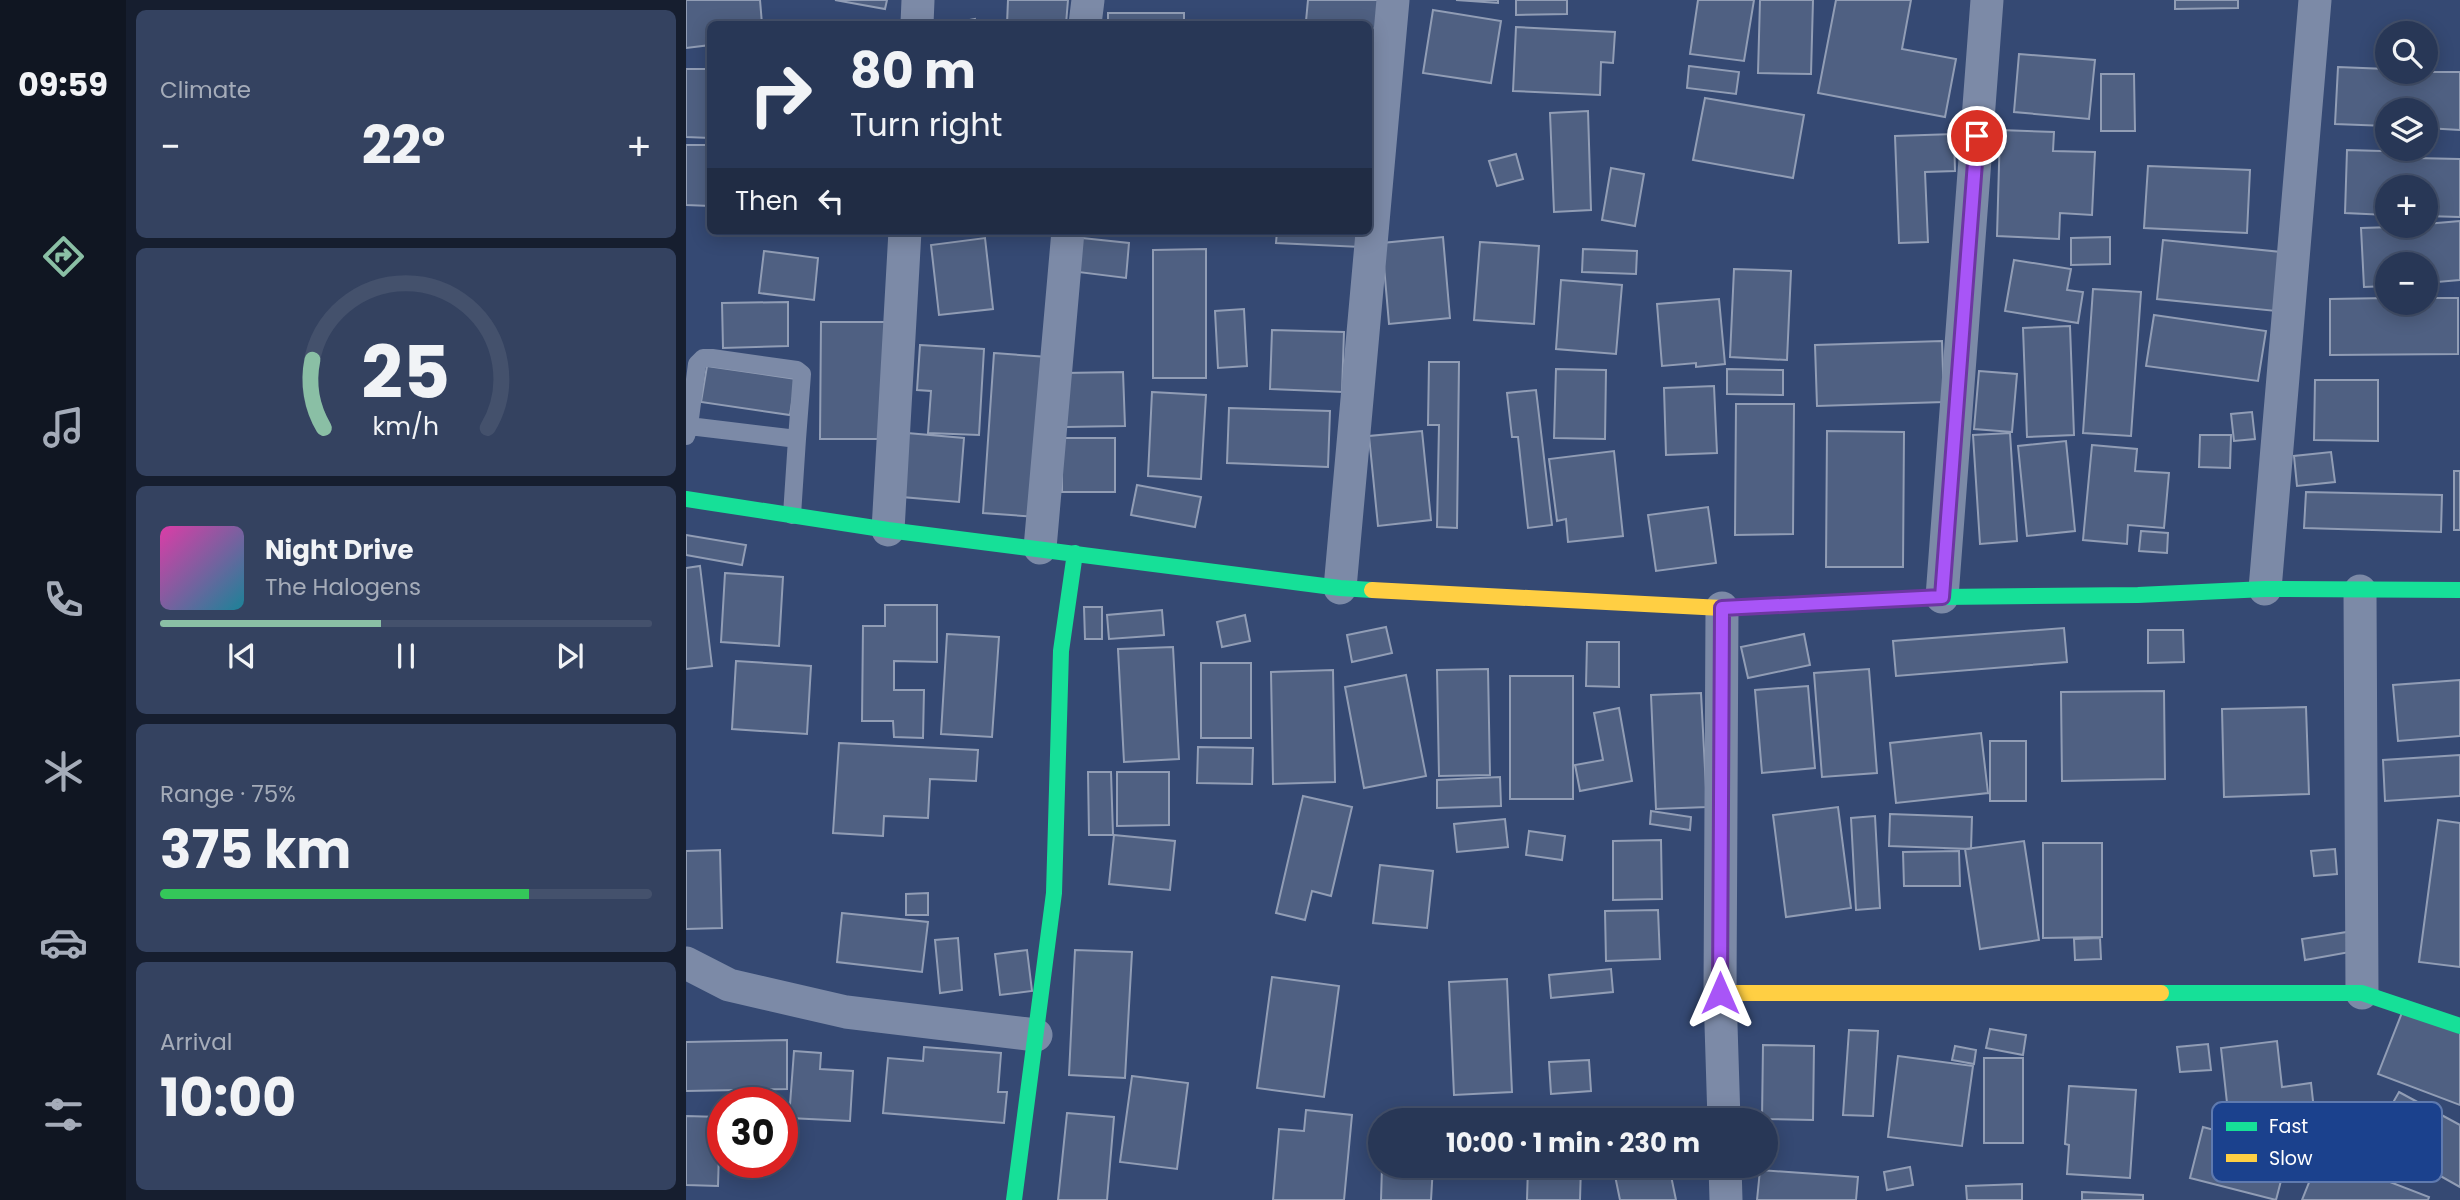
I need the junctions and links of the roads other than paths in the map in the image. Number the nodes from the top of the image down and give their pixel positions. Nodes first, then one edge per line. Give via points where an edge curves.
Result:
1 (918, 0) edge
2 (1088, 0) edge
3 (1393, 0) edge
4 (1987, 0) edge
5 (2315, 0) edge
6 (917, 21) edge
7 (1086, 21) edge
8 (1372, 233) edge
9 (905, 235) edge
10 (1068, 235) edge
11 (1372, 235) edge
12 (687, 431) edge
13 (797, 439) junction
14 (686, 499) edge
15 (792, 514) junction
16 (888, 530) junction
17 (1041, 548) junction
18 (1075, 553) junction
19 (1340, 587) junction
20 (2265, 589) junction
21 (2460, 590) edge
22 (2360, 591) junction
23 (1942, 597) junction
24 (1722, 608) junction
25 (686, 963) edge
26 (1720, 993) junction
27 (2362, 993) junction
28 (2460, 1026) edge
29 (1036, 1034) junction
30 (1724, 1108) edge
31 (1725, 1178) edge
32 (1014, 1200) edge
33 (1726, 1200) edge

1 - 6 street
2 - 7 street
3 - 8 street
4 - 23 street
5 - 20 street
9 - 16 street
10 - 17 street
11 - 19 street
12 - 13 lane
12 - 13 lane via 697,365 703,358 712,358 802,374
13 - 15 lane
14 - 15 street
15 - 16 street
16 - 17 street
17 - 18 street
18 - 19 street
18 - 29 street via 1061,651 1054,892
19 - 24 street
20 - 22 street
20 - 23 street
21 - 22 street
22 - 27 street
23 - 24 street
24 - 26 street
25 - 29 street via 729,985 846,1012
26 - 27 street
26 - 30 street
27 - 28 street
29 - 32 street
31 - 33 street

